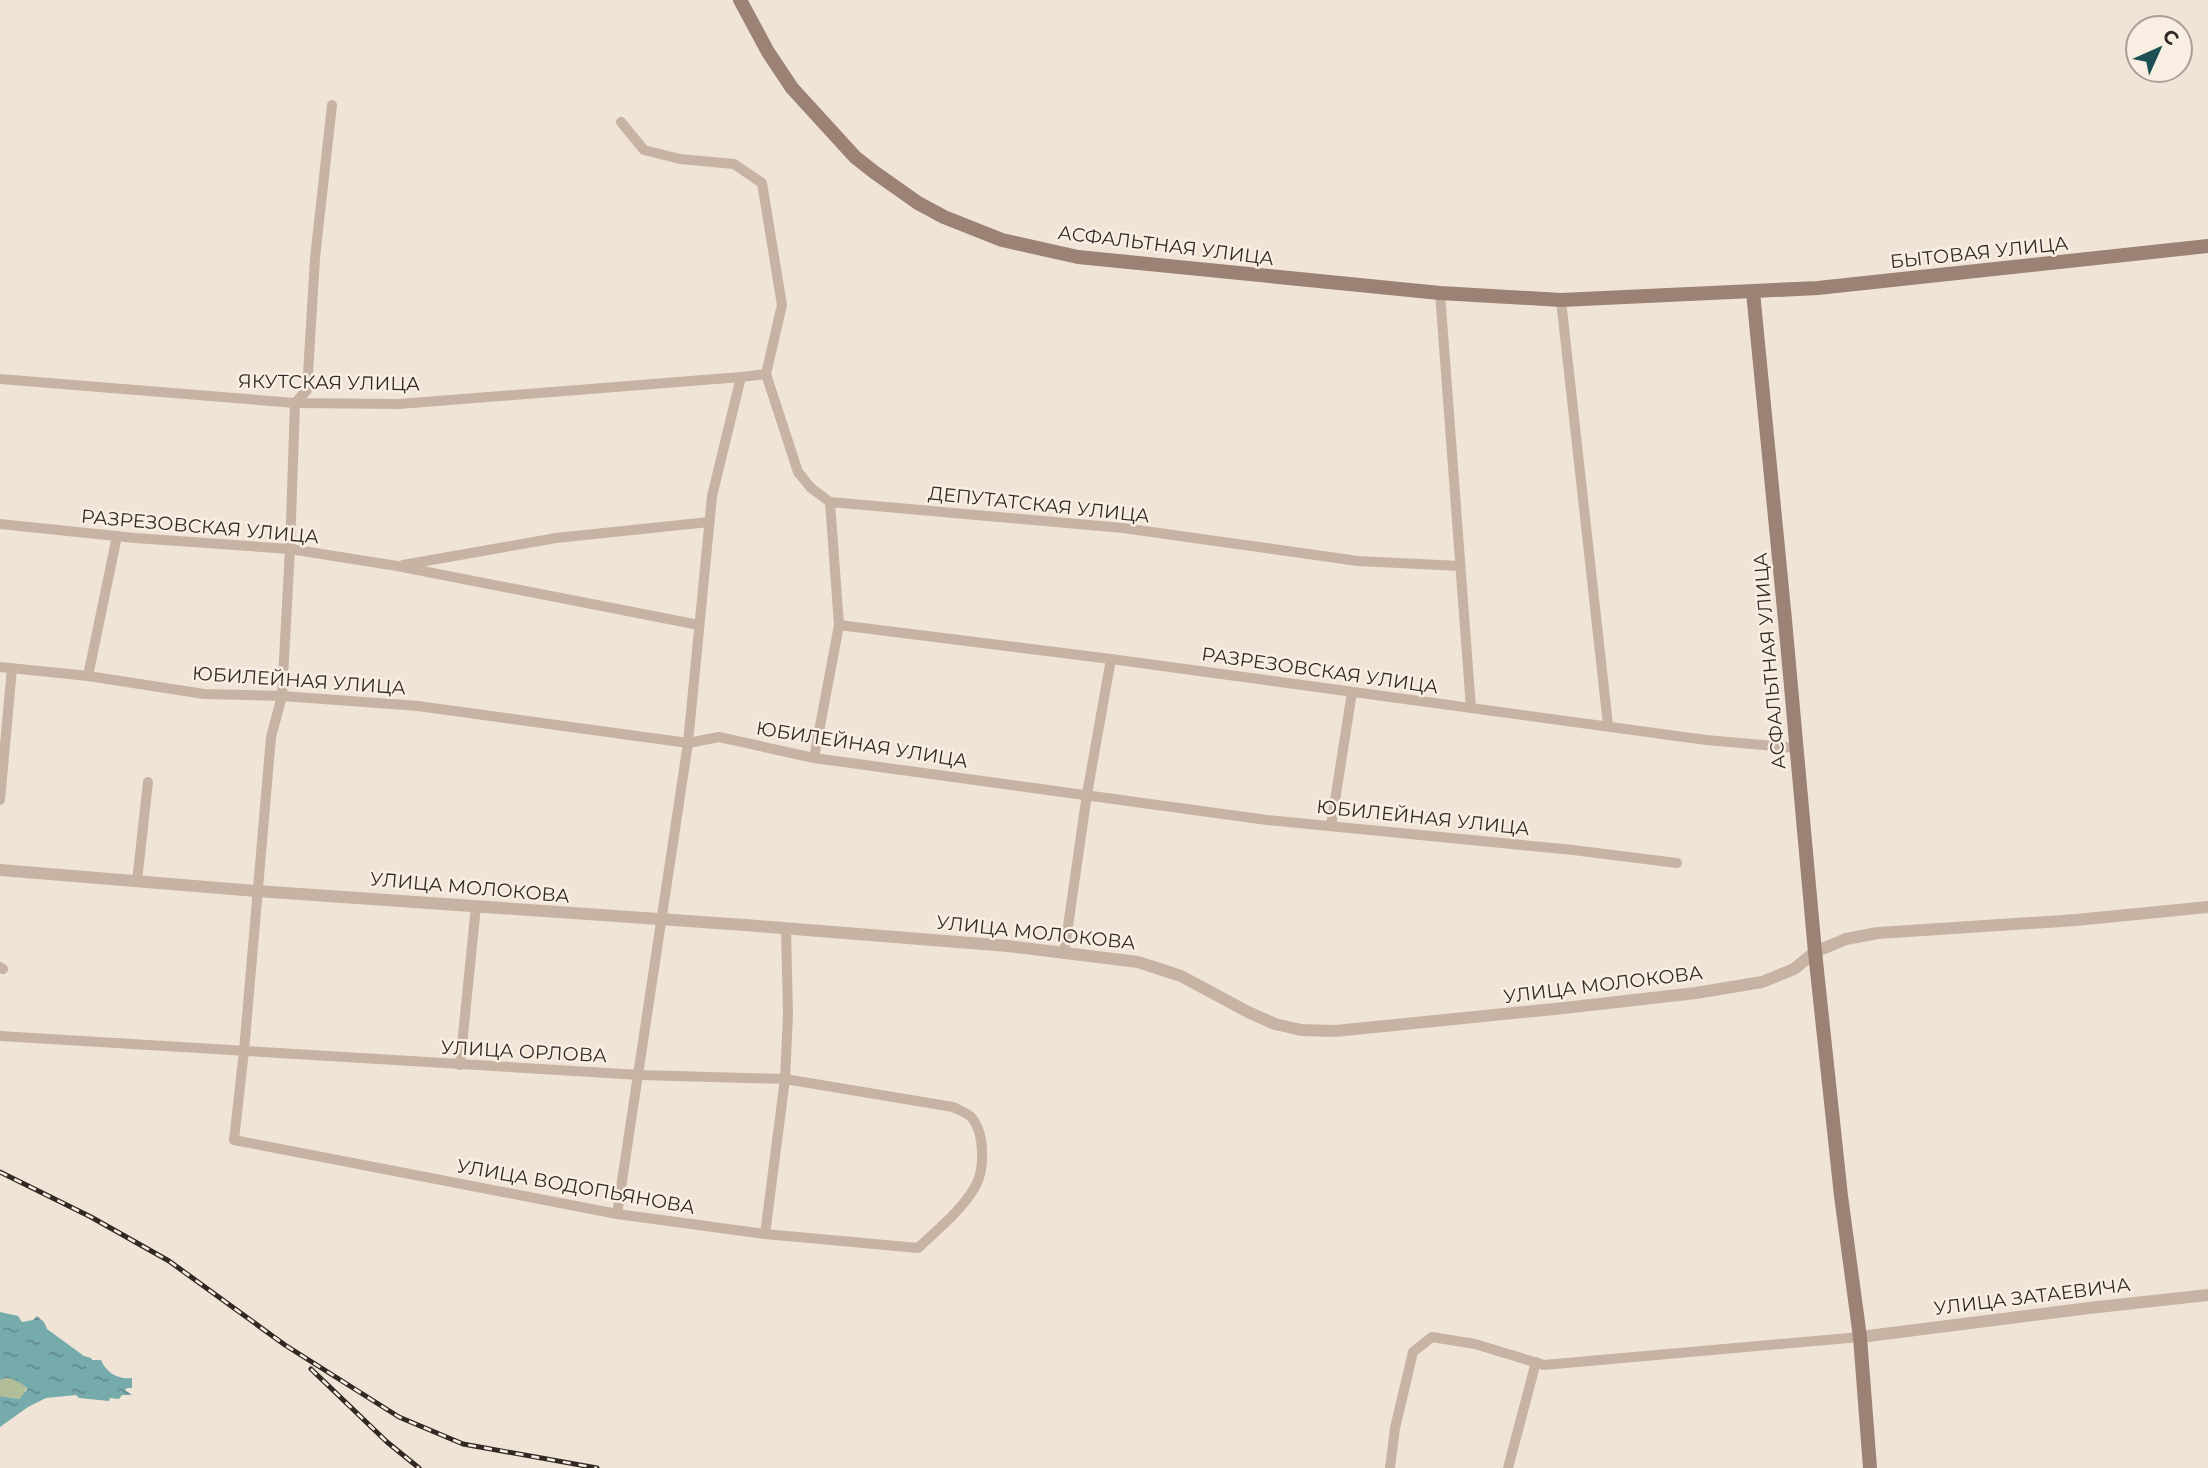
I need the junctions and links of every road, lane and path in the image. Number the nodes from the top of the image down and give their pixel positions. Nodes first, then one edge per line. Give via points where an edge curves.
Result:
1 (740, 0) edge
2 (332, 106) dead end
3 (621, 122) dead end
4 (2208, 246) edge
5 (1753, 292) junction
6 (1440, 293) junction
7 (1561, 300) junction
8 (766, 374) junction
9 (741, 377) junction
10 (0, 379) edge
11 (295, 402) junction
12 (830, 502) junction
13 (709, 523) junction
14 (0, 524) edge
15 (117, 536) junction
16 (290, 550) junction
17 (397, 566) junction
18 (1460, 566) junction
19 (699, 625) junction
20 (839, 625) junction
21 (1111, 659) junction
22 (6, 668) edge
23 (88, 676) junction
24 (1353, 692) junction
25 (282, 696) junction
26 (1471, 708) junction
27 (1608, 725) junction
28 (688, 743) junction
29 (1796, 748) junction
30 (814, 758) junction
31 (148, 782) dead end
32 (1087, 794) junction
33 (0, 800) edge
34 (1331, 826) junction
35 (1677, 863) dead end
36 (0, 870) edge
37 (137, 881) junction
38 (257, 891) junction
39 (477, 906) junction
40 (2208, 907) edge
41 (661, 919) junction
42 (786, 929) junction
43 (1815, 952) junction
44 (1065, 954) junction
45 (0, 1036) edge
46 (244, 1051) junction
47 (460, 1065) junction
48 (639, 1075) junction
49 (785, 1079) junction
50 (976, 1185) joint
51 (617, 1214) junction
52 (765, 1234) junction
53 (2208, 1295) edge
54 (1860, 1337) junction
55 (1536, 1362) junction
56 (1390, 1468) edge
57 (1508, 1468) edge
58 (1870, 1468) edge

1 - 6 main road, АСФАЛЬТНАЯ УЛИЦА via 792,88 855,157 944,217 1002,240 1078,257
2 - 11 street via 315,258 307,390
3 - 8 street via 644,150 734,164 762,183 782,305
4 - 5 main road, БЫТОВАЯ УЛИЦА
5 - 7 main road, АСФАЛЬТНАЯ УЛИЦА
5 - 29 main road, АСФАЛЬТНАЯ УЛИЦА
6 - 7 main road, АСФАЛЬТНАЯ УЛИЦА
6 - 18 street
7 - 27 street
8 - 9 street, ЯКУТСКАЯ УЛИЦА
8 - 12 street via 798,472
9 - 11 street, ЯКУТСКАЯ УЛИЦА via 399,404
9 - 13 street
10 - 11 street, ЯКУТСКАЯ УЛИЦА
11 - 16 street
12 - 18 street, ДЕПУТАТСКАЯ УЛИЦА via 1123,528 1358,561
12 - 20 street
13 - 17 street, РАЗРЕЗОВСКАЯ УЛИЦА via 556,538
13 - 19 street
14 - 15 street, РАЗРЕЗОВСКАЯ УЛИЦА
15 - 16 street, РАЗРЕЗОВСКАЯ УЛИЦА
15 - 23 street
16 - 17 street, РАЗРЕЗОВСКАЯ УЛИЦА
16 - 25 street
17 - 19 street, РАЗРЕЗОВСКАЯ УЛИЦА
18 - 26 street
19 - 28 street
20 - 21 street, РАЗРЕЗОВСКАЯ УЛИЦА
20 - 30 street
21 - 24 street, РАЗРЕЗОВСКАЯ УЛИЦА
21 - 32 street
22 - 23 street, ЮБИЛЕЙНАЯ УЛИЦА
22 - 33 street
23 - 25 street, ЮБИЛЕЙНАЯ УЛИЦА via 204,694
24 - 26 street, РАЗРЕЗОВСКАЯ УЛИЦА
24 - 34 street
25 - 28 street, ЮБИЛЕЙНАЯ УЛИЦА via 418,706
25 - 38 street via 271,737
26 - 27 street, РАЗРЕЗОВСКАЯ УЛИЦА
27 - 29 street, РАЗРЕЗОВСКАЯ УЛИЦА
28 - 30 street, ЮБИЛЕЙНАЯ УЛИЦА via 719,737
28 - 41 street
29 - 43 main road, АСФАЛЬТНАЯ УЛИЦА
30 - 32 street, ЮБИЛЕЙНАЯ УЛИЦА
31 - 37 street
32 - 34 street, ЮБИЛЕЙНАЯ УЛИЦА
32 - 44 street
34 - 35 street, ЮБИЛЕЙНАЯ УЛИЦА
36 - 37 street, УЛИЦА МОЛОКОВА
37 - 38 street, УЛИЦА МОЛОКОВА
38 - 39 street, УЛИЦА МОЛОКОВА
38 - 46 street
39 - 41 street, УЛИЦА МОЛОКОВА
39 - 47 street
40 - 43 street, УЛИЦА МОЛОКОВА via 1878,933
41 - 42 street, УЛИЦА МОЛОКОВА
41 - 48 street
42 - 44 street, УЛИЦА МОЛОКОВА
42 - 49 street
43 - 44 street, УЛИЦА МОЛОКОВА via 1794,970 1762,982 1696,993 1335,1031 1275,1024 1181,976 1138,962
43 - 54 main road, АСФАЛЬТНАЯ УЛИЦА
45 - 46 street, УЛИЦА ОРЛОВА
46 - 47 street, УЛИЦА ОРЛОВА
46 - 51 street, УЛИЦА ВОДОПЬЯНОВА via 234,1140
47 - 48 street, УЛИЦА ОРЛОВА
48 - 49 street, УЛИЦА ОРЛОВА
48 - 51 street
49 - 50 street, УЛИЦА ОРЛОВА via 953,1107 971,1117 981,1138 983,1156
49 - 52 street
50 - 52 street, УЛИЦА ВОДОПЬЯНОВА via 918,1248
51 - 52 street, УЛИЦА ВОДОПЬЯНОВА
53 - 54 street, УЛИЦА ЗАТАЕВИЧА
54 - 55 street via 1544,1365
54 - 58 main road, АСФАЛЬТНАЯ УЛИЦА
55 - 56 street via 1432,1337 1413,1353
55 - 57 street

